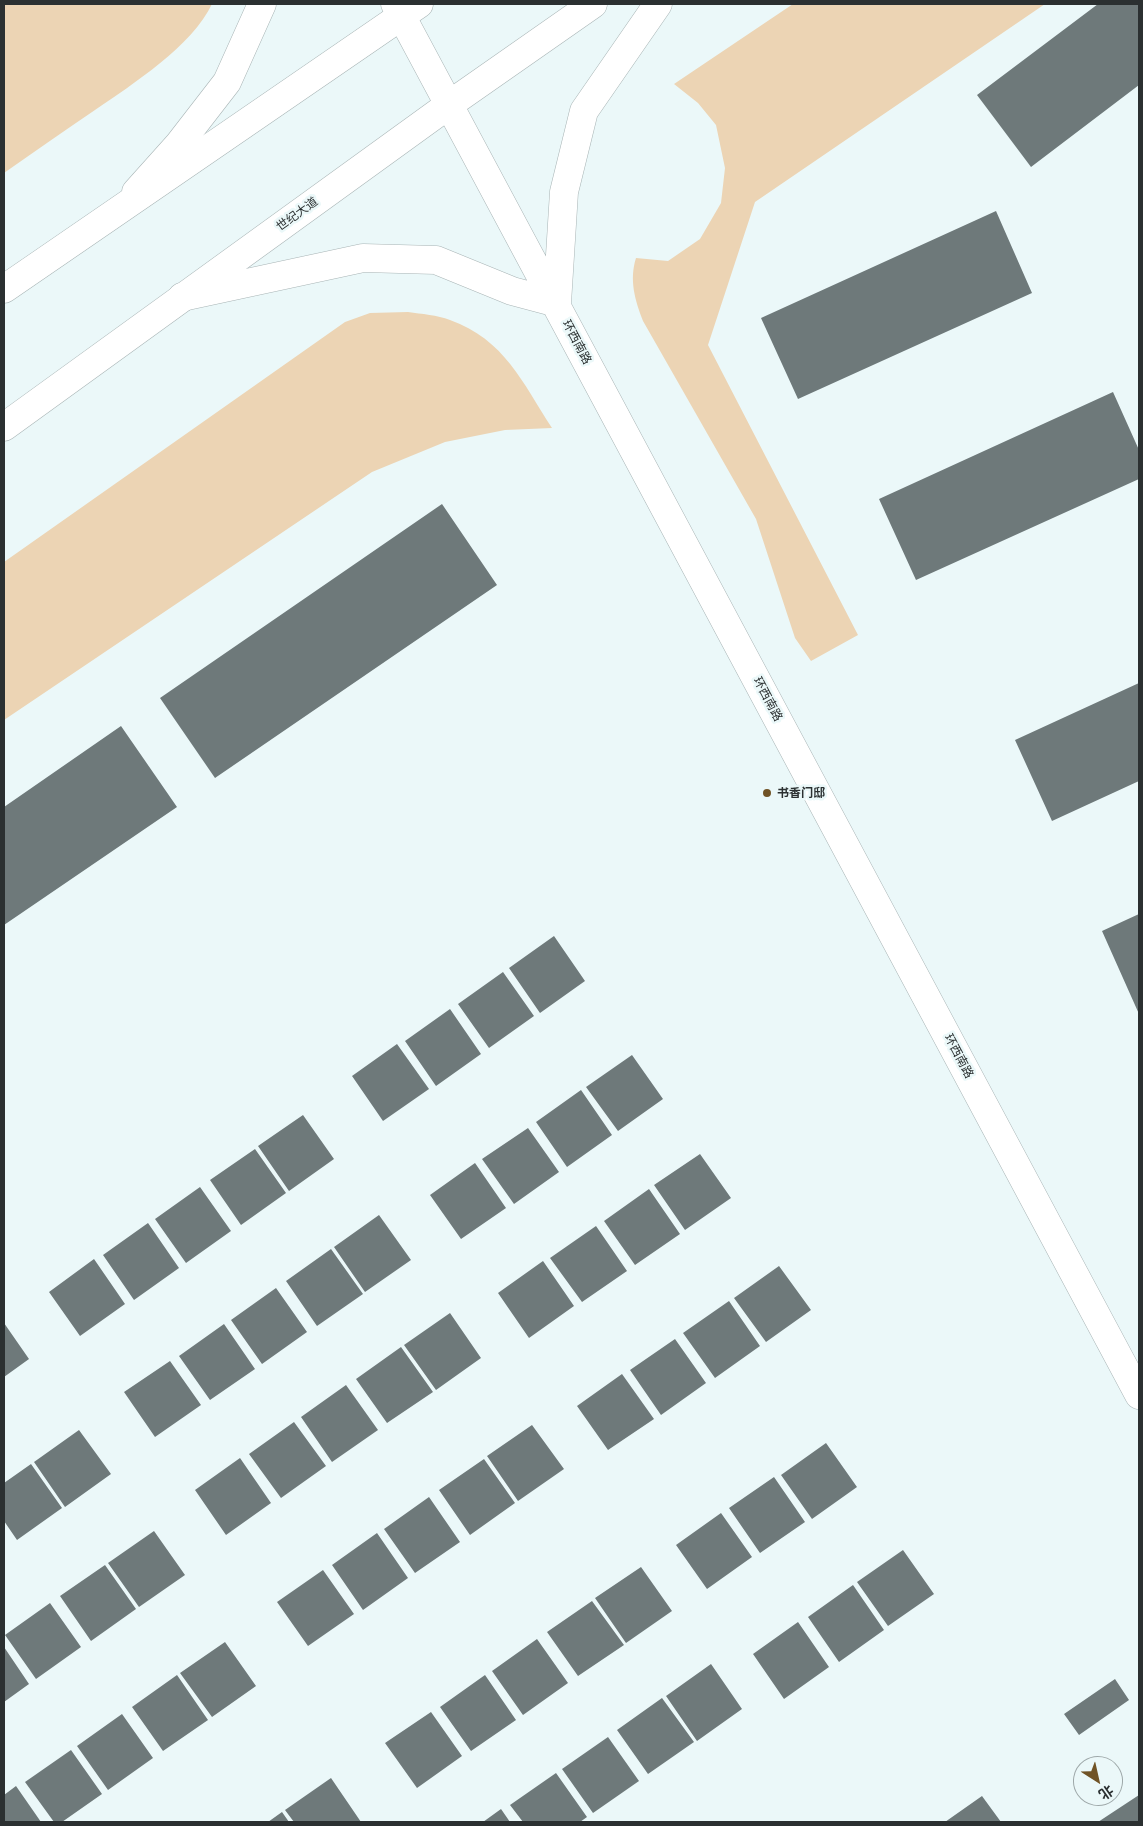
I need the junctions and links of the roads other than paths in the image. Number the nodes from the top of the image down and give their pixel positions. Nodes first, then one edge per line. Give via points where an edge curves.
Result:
1 (262, 4) edge
2 (593, 4) edge
3 (658, 4) edge
4 (406, 8) edge
5 (450, 104) junction
6 (122, 207) junction
7 (4, 289) edge
8 (182, 297) junction
9 (557, 304) junction
10 (4, 427) edge
11 (1139, 1395) edge

1 - 6 street via 227,82 179,144
2 - 5 street, 世纪大道
3 - 9 street via 584,110 564,192
4 - 5 street, 环西南路
4 - 6 street
5 - 8 street, 世纪大道
5 - 9 street, 环西南路
6 - 7 street
8 - 9 street via 363,258 436,260 512,291
8 - 10 street, 世纪大道
9 - 11 street, 环西南路

